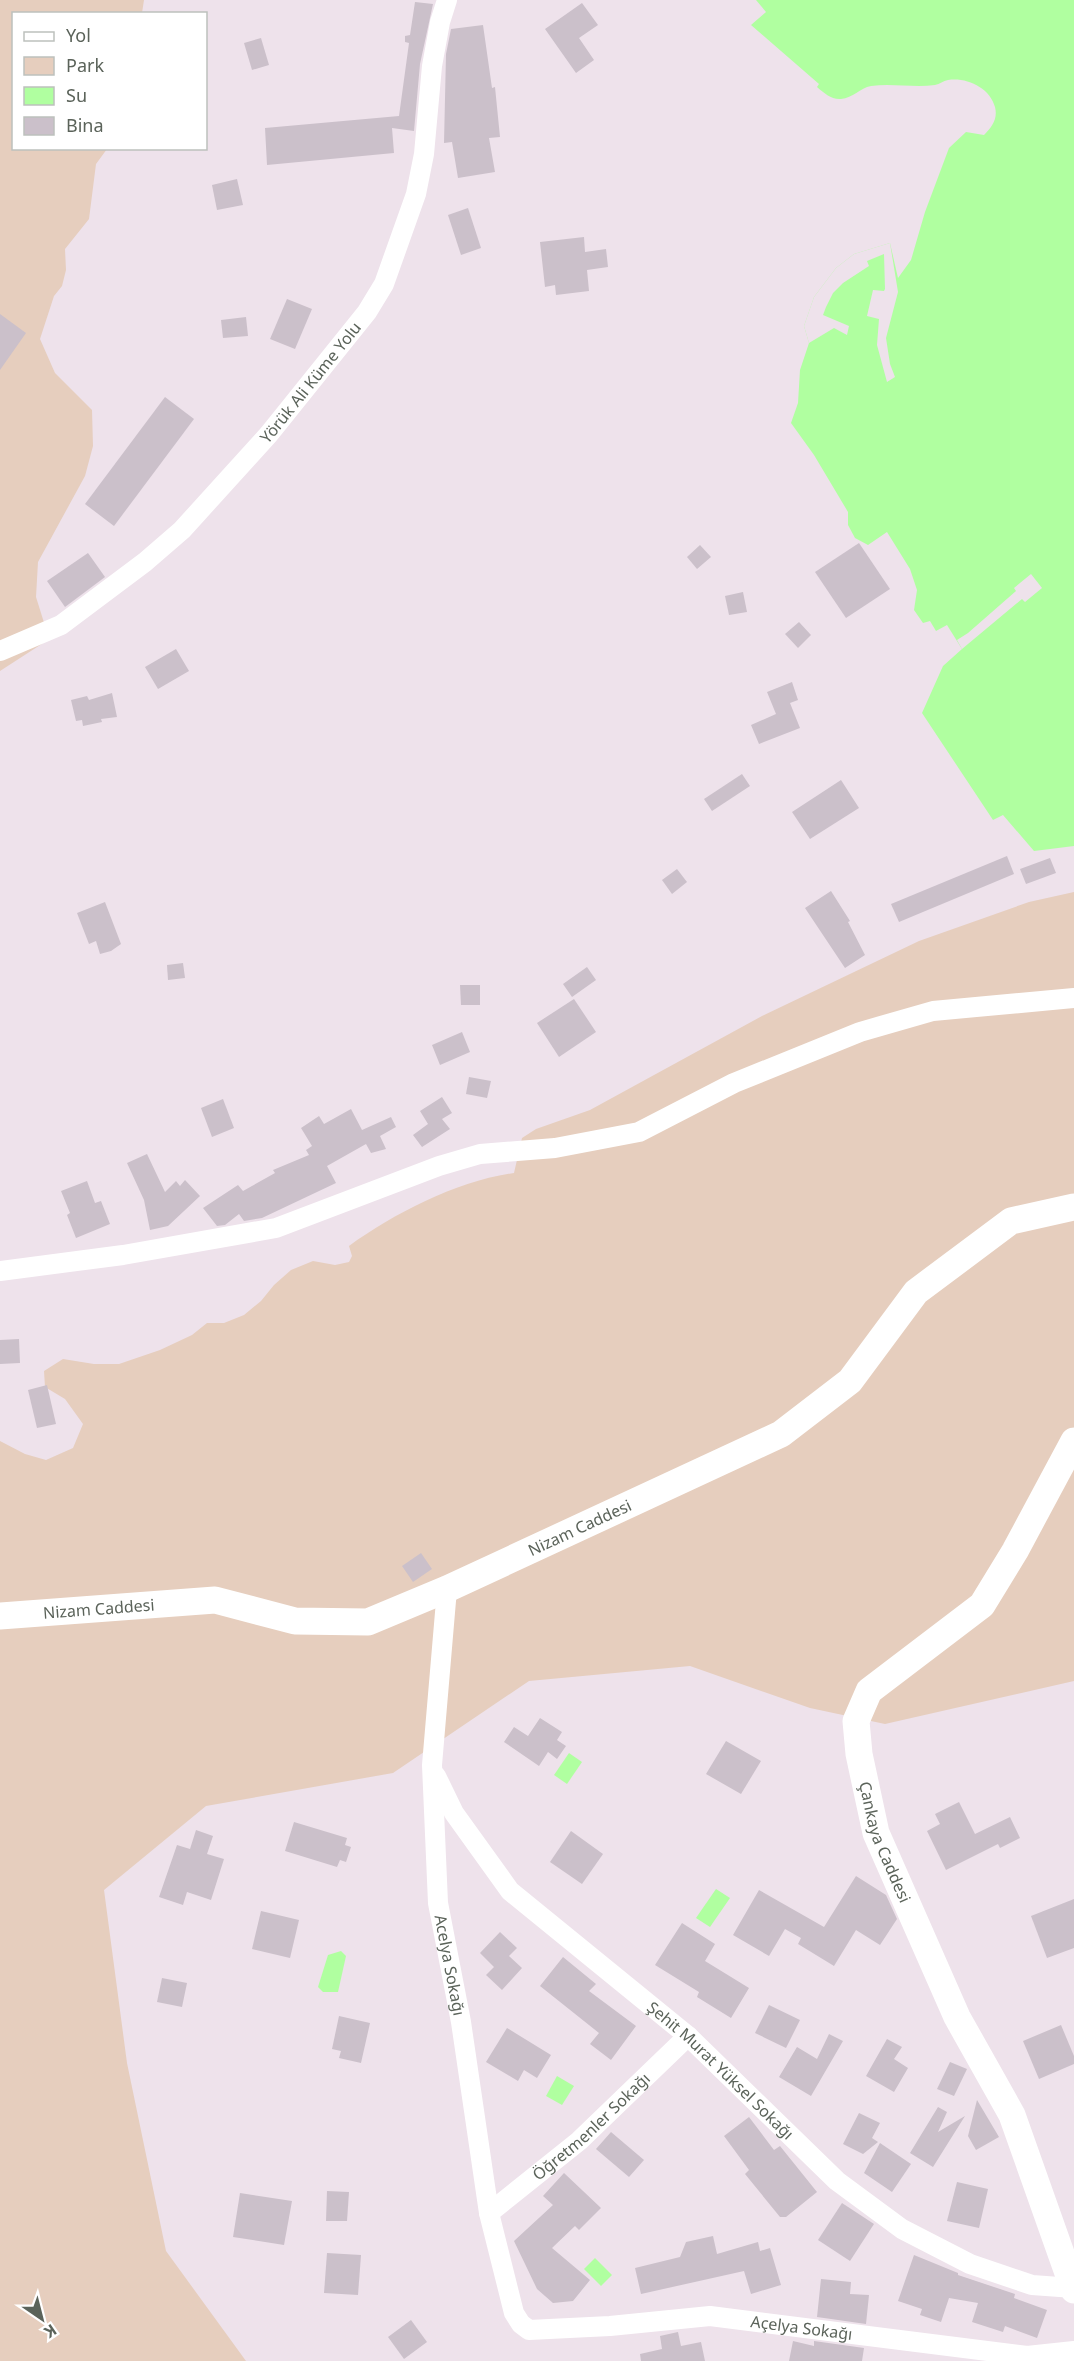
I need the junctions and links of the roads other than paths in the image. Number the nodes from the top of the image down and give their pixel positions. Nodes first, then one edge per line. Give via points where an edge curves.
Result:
1 (447, 0) edge
2 (0, 651) edge
3 (1074, 998) edge
4 (1074, 1207) edge
5 (0, 1271) edge
6 (1074, 1441) edge
7 (447, 1589) junction
8 (0, 1616) edge
9 (432, 1765) junction
10 (688, 2036) junction
11 (489, 2213) junction
12 (1074, 2289) edge
13 (529, 2330) joint
14 (1074, 2351) edge
15 (1023, 2358) edge

1 - 2 street, Yörük Ali Küme Yolu via 432,66 416,194 384,284 367,312 269,434 182,530 61,625
3 - 5 street via 933,1011 860,1032 734,1083 639,1132 555,1148 480,1154 276,1228 123,1255
4 - 7 street, Nizam Caddesi via 1011,1221 916,1292 850,1381 781,1434
6 - 12 street, Çankaya Caddesi via 982,1605 869,1691 856,1721 876,1833 957,2017 1012,2115
7 - 8 street, Nizam Caddesi via 368,1622 295,1621 215,1600
7 - 9 street, Acelya Sokağı
9 - 10 street, Şehit Murat Yüksel Sokağı via 454,1814 510,1891
9 - 11 street, Acelya Sokağı via 438,1903 461,2022
10 - 11 street, Öğretmenler Sokağı via 579,2141
10 - 12 street, Şehit Murat Yüksel Sokağı via 837,2181 902,2229 970,2264 1032,2285
11 - 13 street, Acelya Sokağı via 514,2313
13 - 15 street, Açelya Sokağı via 710,2316
14 - 15 street, Açelya Sokağı

